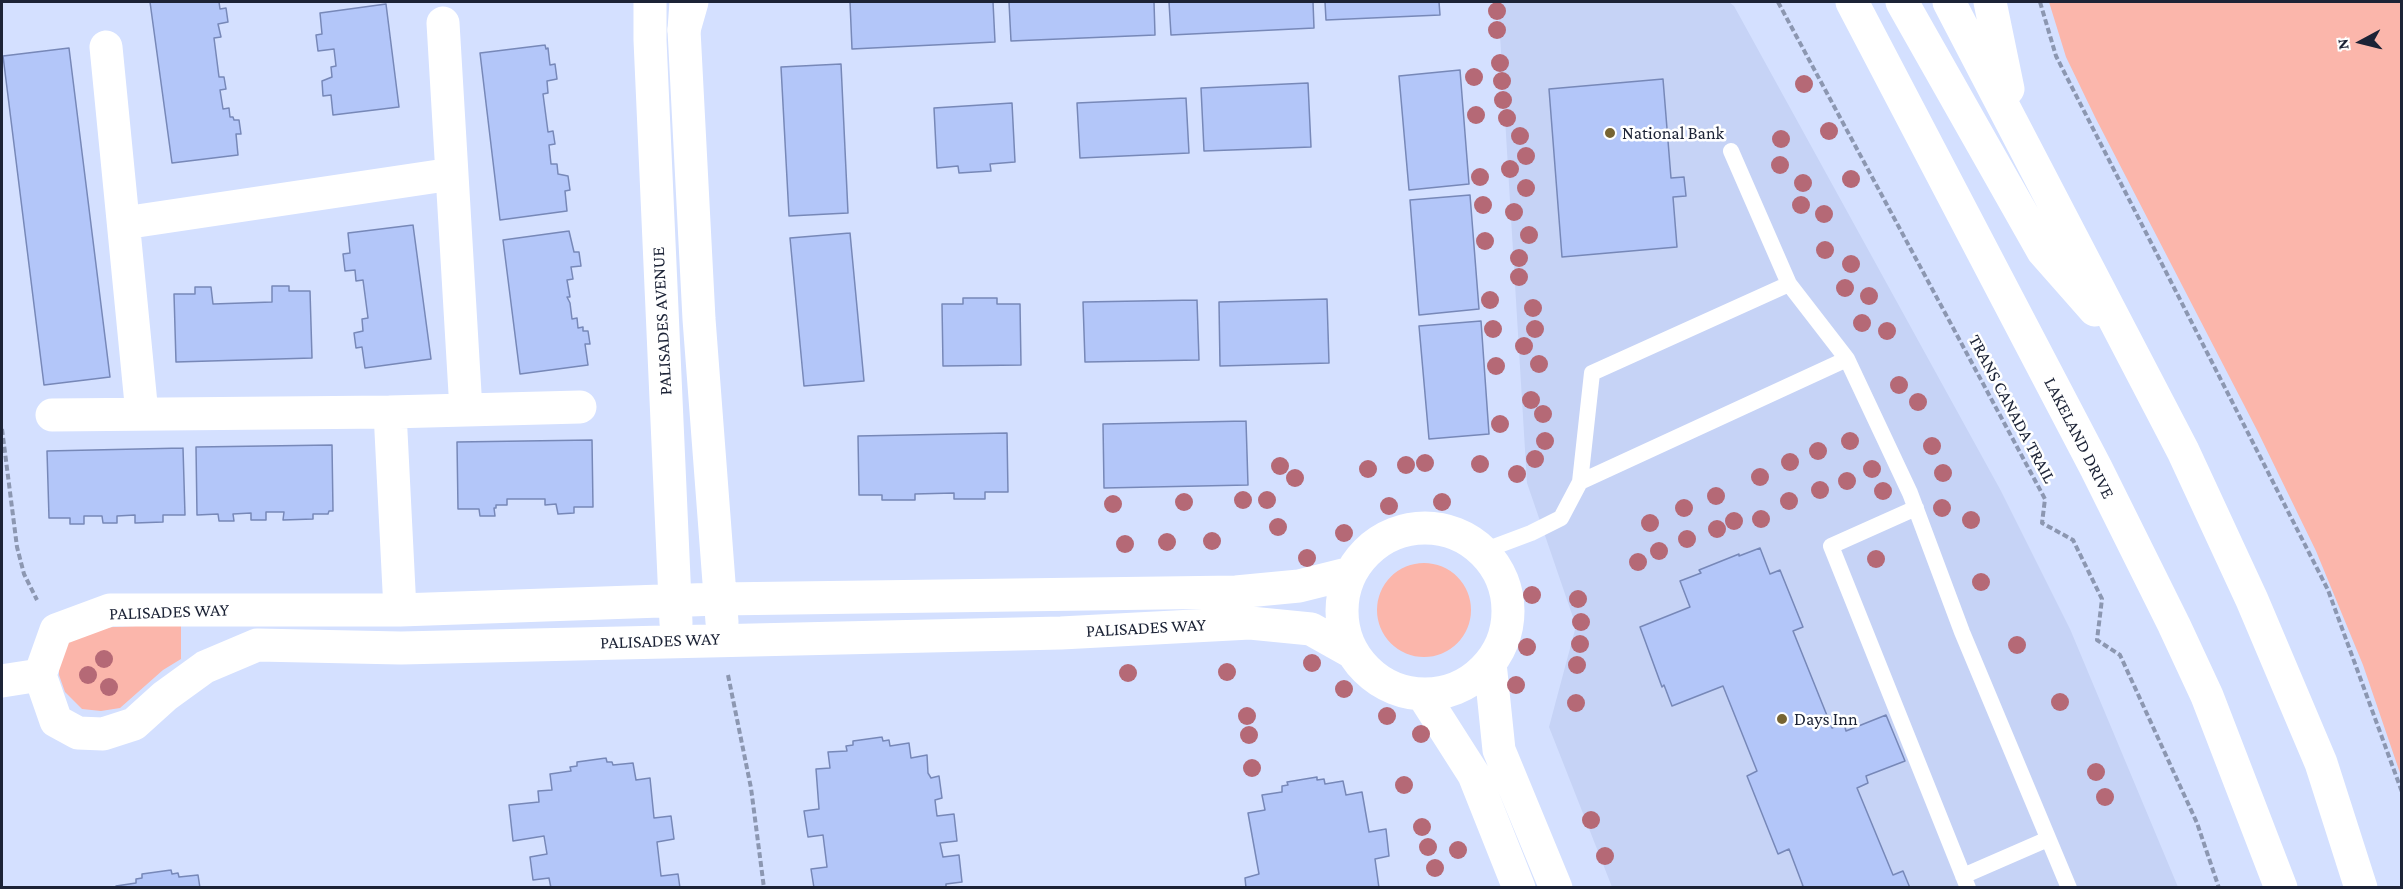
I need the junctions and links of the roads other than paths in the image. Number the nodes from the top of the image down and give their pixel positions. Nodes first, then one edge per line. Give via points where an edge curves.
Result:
1 (650, 2) edge
2 (1852, 2) edge
3 (1902, 2) edge
4 (1949, 2) edge
5 (1990, 2) edge
6 (687, 11) edge
7 (443, 23) dead end
8 (106, 47) dead end
9 (1731, 151) dead end
10 (452, 174) junction
11 (2038, 176) junction
12 (124, 222) junction
13 (1789, 284) junction
14 (2130, 349) junction
15 (1848, 359) junction
16 (580, 407) dead end
17 (466, 410) junction
18 (390, 412) junction
19 (142, 414) junction
20 (52, 415) dead end
21 (1580, 482) junction
22 (1916, 508) junction
23 (1483, 551) junction
24 (1351, 573) junction
25 (719, 599) junction
26 (675, 601) junction
27 (400, 610) junction
28 (723, 639) junction
29 (677, 640) junction
30 (1352, 652) junction
31 (1490, 663) junction
32 (40, 675) junction
33 (2, 681) edge
34 (1423, 694) junction
35 (2048, 839) junction
36 (1966, 882) edge
37 (1519, 888) edge
38 (1556, 888) edge
39 (2069, 888) edge
40 (2281, 888) edge
41 (2361, 888) edge

1 - 26 street, PALISADES AVENUE
2 - 40 street, LAKELAND DRIVE via 2096,468 2174,626 2207,696
3 - 14 street via 2043,251
4 - 11 street
5 - 11 street via 2013,106
6 - 25 street, PALISADES AVENUE via 699,319
7 - 10 street
8 - 12 street
9 - 13 lane
10 - 12 street
10 - 17 street
11 - 14 street
12 - 19 street
13 - 15 lane
13 - 21 lane via 1592,372
14 - 41 street via 2183,451 2256,611 2321,763
15 - 21 lane
15 - 22 lane
16 - 17 street
17 - 18 street
18 - 19 street
18 - 27 street
19 - 20 street
21 - 23 lane via 1562,518
22 - 35 lane via 1962,632
22 - 36 lane via 1831,546
23 - 24 street, PALISADES WAY via 1462,536 1438,528 1412,529 1387,537 1366,552
23 - 31 street, PALISADES WAY via 1498,571 1506,594 1508,618 1502,642
24 - 25 street, PALISADES WAY via 1299,586 1236,592
24 - 30 street, PALISADES WAY via 1343,599 1343,626
25 - 26 street, PALISADES WAY
25 - 28 street, PALISADES AVENUE
26 - 27 street, PALISADES WAY
26 - 29 street, PALISADES AVENUE
27 - 32 street, PALISADES WAY via 110,610 56,630
28 - 29 street, PALISADES WAY
28 - 30 street, PALISADES WAY via 1096,632 1250,623 1311,629
29 - 32 street, PALISADES WAY via 401,648 257,645 205,667 134,724 103,734 78,733 56,721
30 - 34 street, PALISADES WAY via 1370,674 1395,689
31 - 34 street, PALISADES WAY via 1471,680 1448,691
31 - 38 street via 1498,750
32 - 33 street
34 - 37 street via 1474,775
35 - 36 lane
35 - 39 lane

